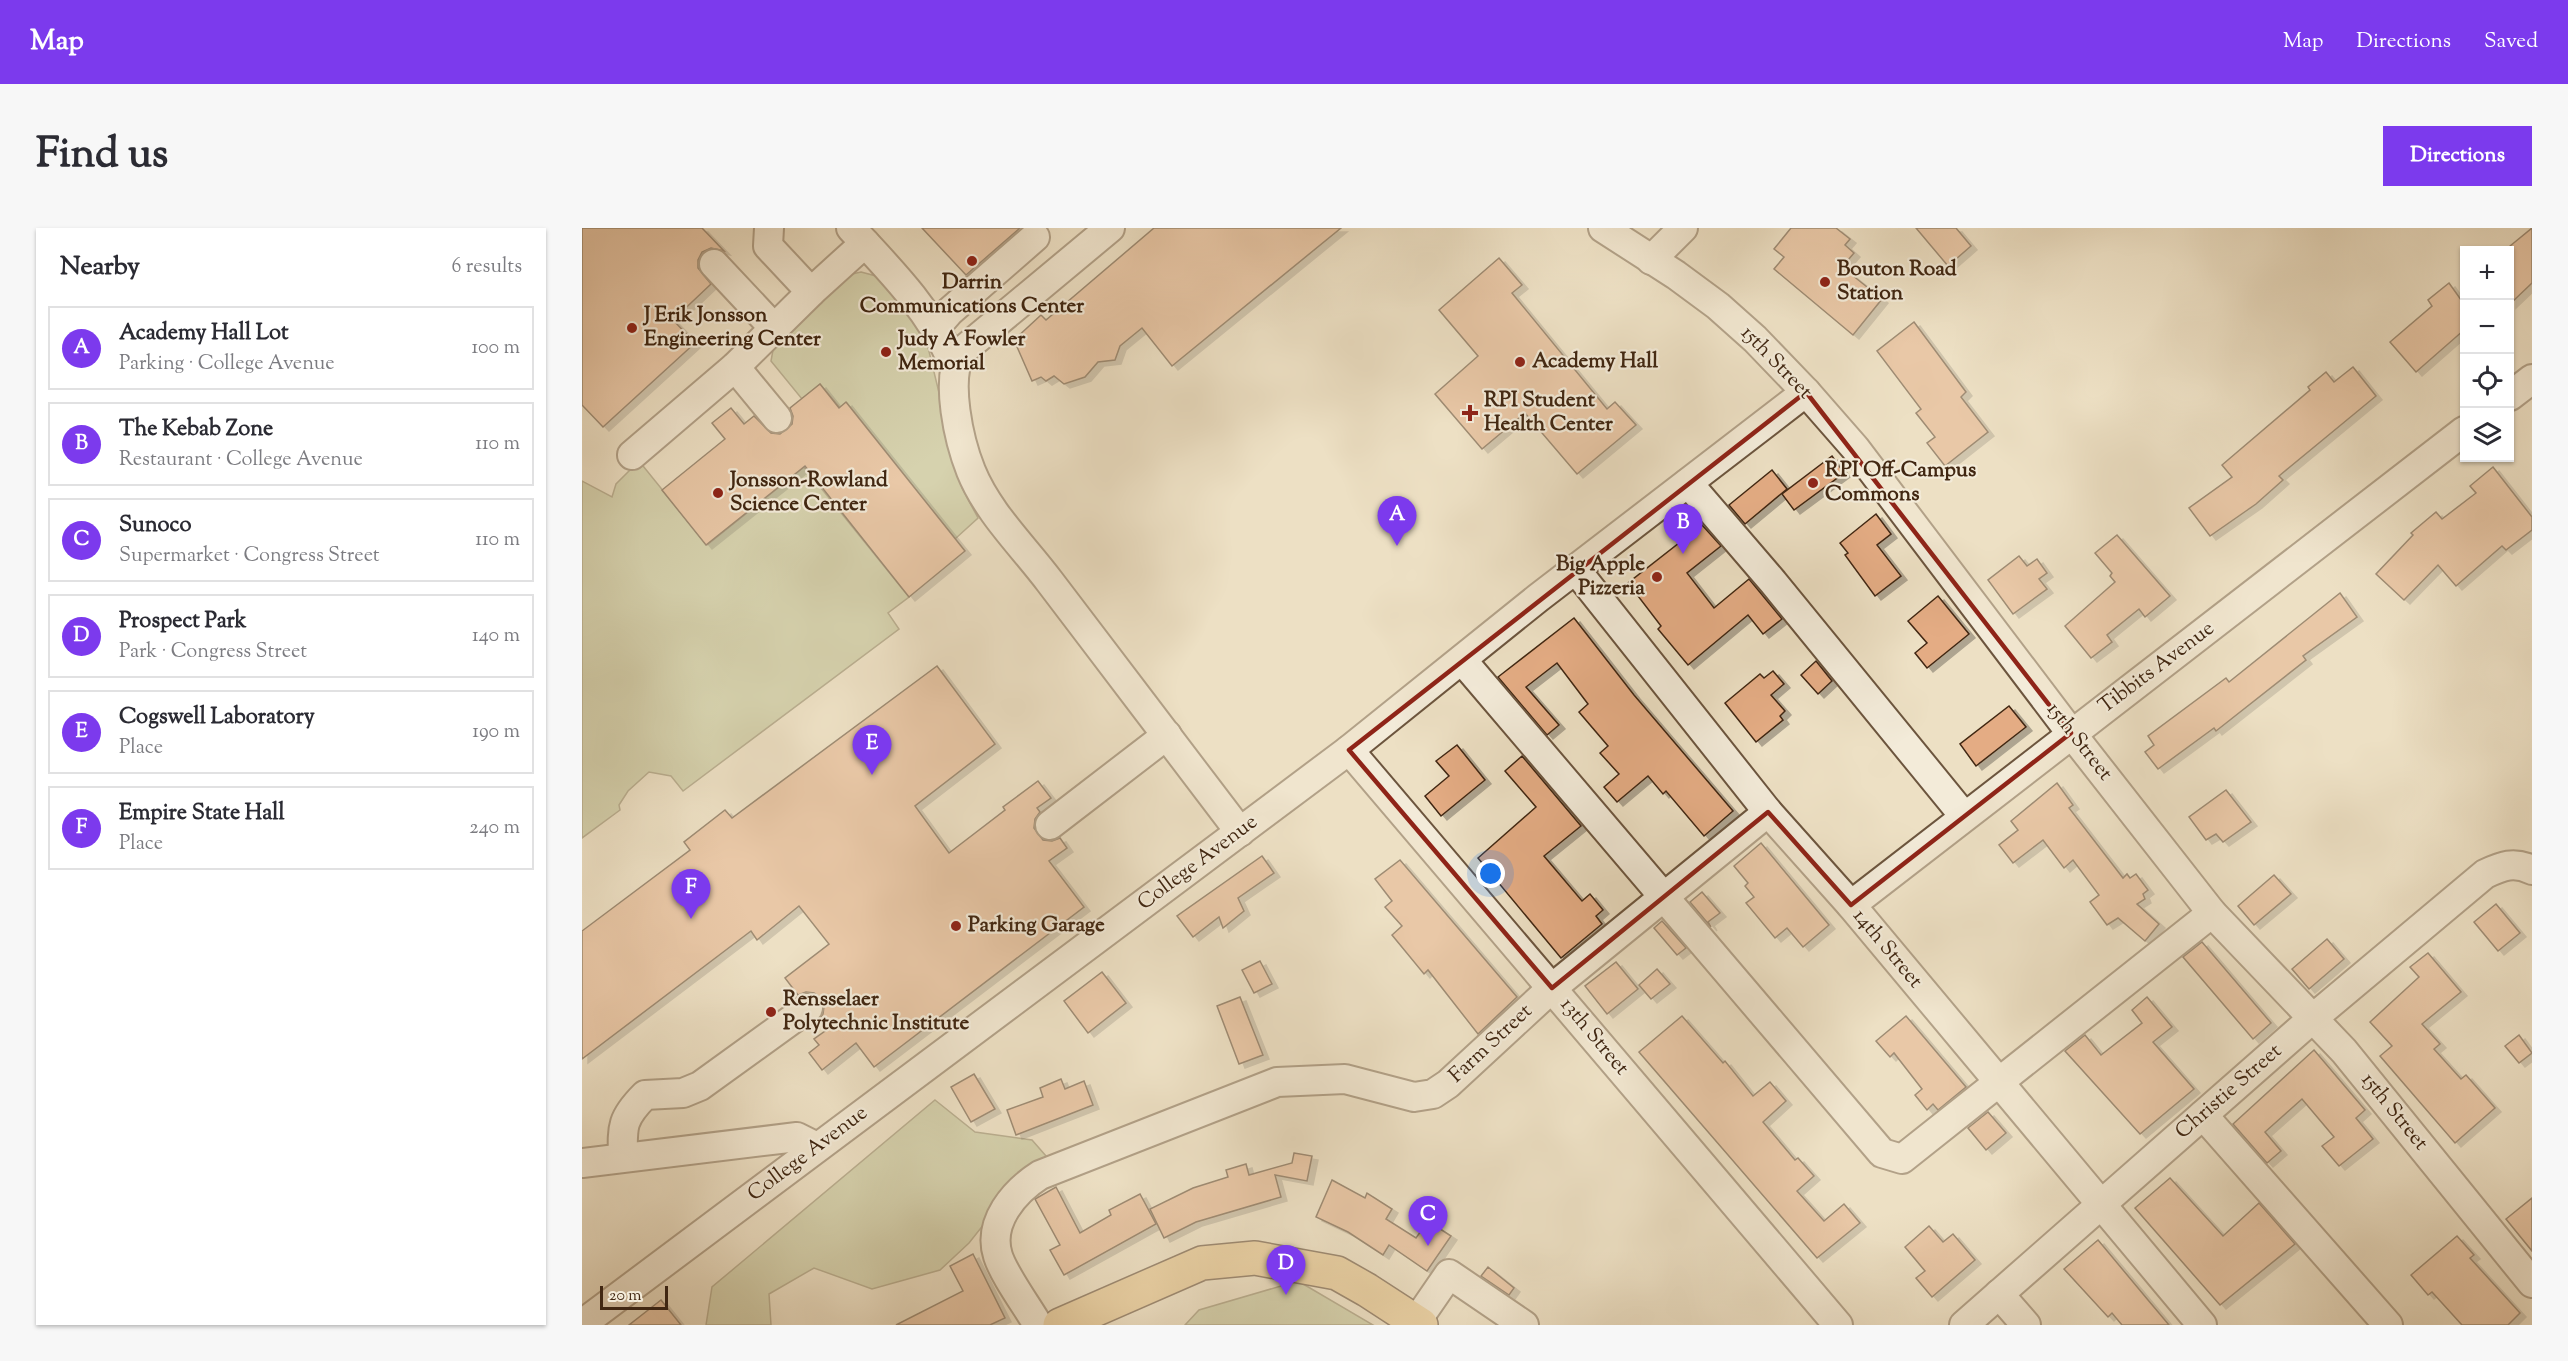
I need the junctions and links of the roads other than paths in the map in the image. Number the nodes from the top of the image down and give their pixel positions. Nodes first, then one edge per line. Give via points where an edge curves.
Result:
1 (769, 228) edge
2 (1110, 228) edge
3 (1603, 228) edge
4 (1683, 228) edge
5 (858, 236) edge
6 (1035, 237) dead end
7 (1652, 260) junction
8 (714, 264) dead end
9 (811, 292) junction
10 (936, 327) junction
11 (774, 328) junction
12 (954, 364) junction
13 (735, 367) junction
14 (2532, 379) edge
15 (1806, 392) junction
16 (2514, 393) edge
17 (777, 418) dead end
18 (2460, 434) edge
19 (632, 454) dead end
20 (1688, 483) junction
21 (1576, 570) junction
22 (1461, 660) junction
23 (2071, 733) junction
24 (1167, 735) junction
25 (1349, 750) junction
26 (1768, 812) junction
27 (1964, 816) junction
28 (1050, 825) dead end
29 (1240, 832) junction
30 (2532, 870) edge
31 (1664, 895) junction
32 (1851, 905) junction
33 (2212, 913) junction
34 (1552, 988) junction
35 (808, 1008) dead end
36 (2312, 1019) junction
37 (2000, 1083) junction
38 (2203, 1115) junction
39 (817, 1147) junction
40 (623, 1157) junction
41 (582, 1163) edge
42 (2101, 1205) junction
43 (2532, 1283) edge
44 (1999, 1294) junction
45 (1418, 1323) edge
46 (582, 1324) edge
47 (1038, 1325) edge
48 (1060, 1325) edge
49 (1524, 1325) edge
50 (1838, 1325) edge
51 (1964, 1325) edge
52 (2025, 1325) edge
53 (2202, 1325) edge
54 (2388, 1325) edge

1 - 9 street via 768,246
2 - 12 street via 974,339
3 - 7 street, 15th Street
4 - 7 street
5 - 9 street
5 - 10 street
6 - 10 street
7 - 15 street, 15th Street via 1718,306
8 - 11 street
9 - 11 street
10 - 12 street
11 - 13 street
12 - 24 street via 959,428 970,470 982,494
13 - 17 street
13 - 19 street
14 - 16 street
15 - 20 street, College Avenue
15 - 23 street, 15th Street via 1855,448
18 - 23 street, Tibbits Avenue
20 - 21 street, College Avenue
20 - 27 street
21 - 22 street, College Avenue
21 - 26 street, 14th Street
22 - 25 street, College Avenue
22 - 31 street
23 - 27 street, Tibbits Avenue
23 - 33 street, 15th Street
24 - 28 street
24 - 29 street
25 - 29 street, College Avenue
25 - 34 street, 13th Street
26 - 31 street, Farm Street
26 - 32 street, 14th Street
27 - 32 street, Tibbits Avenue
29 - 39 street, College Avenue
30 - 36 street, Christie Street via 2517,864 2500,866 2485,874
31 - 34 street, Farm Street
31 - 37 street via 1882,1153 1902,1159
32 - 37 street, 14th Street
33 - 36 street, 15th Street
33 - 37 street
34 - 47 street, Farm Street via 1433,1094 1414,1097 1345,1079 1277,1082 1040,1174 1021,1187 1004,1212 997,1233 998,1256
34 - 50 street, 13th Street
35 - 40 street via 700,1086 683,1093 645,1095 629,1111 622,1127
36 - 38 street, Christie Street
36 - 43 street, 15th Street via 2344,1051
37 - 42 street, 14th Street
38 - 42 street, Christie Street
38 - 54 street
39 - 40 street via 797,1137
39 - 46 street, College Avenue
40 - 41 street
42 - 44 street, Christie Street
42 - 53 street, 14th Street
44 - 51 street, Christie Street
44 - 52 street
45 - 48 main road via 1336,1274 1255,1258 1202,1263
45 - 49 street via 1449,1274

